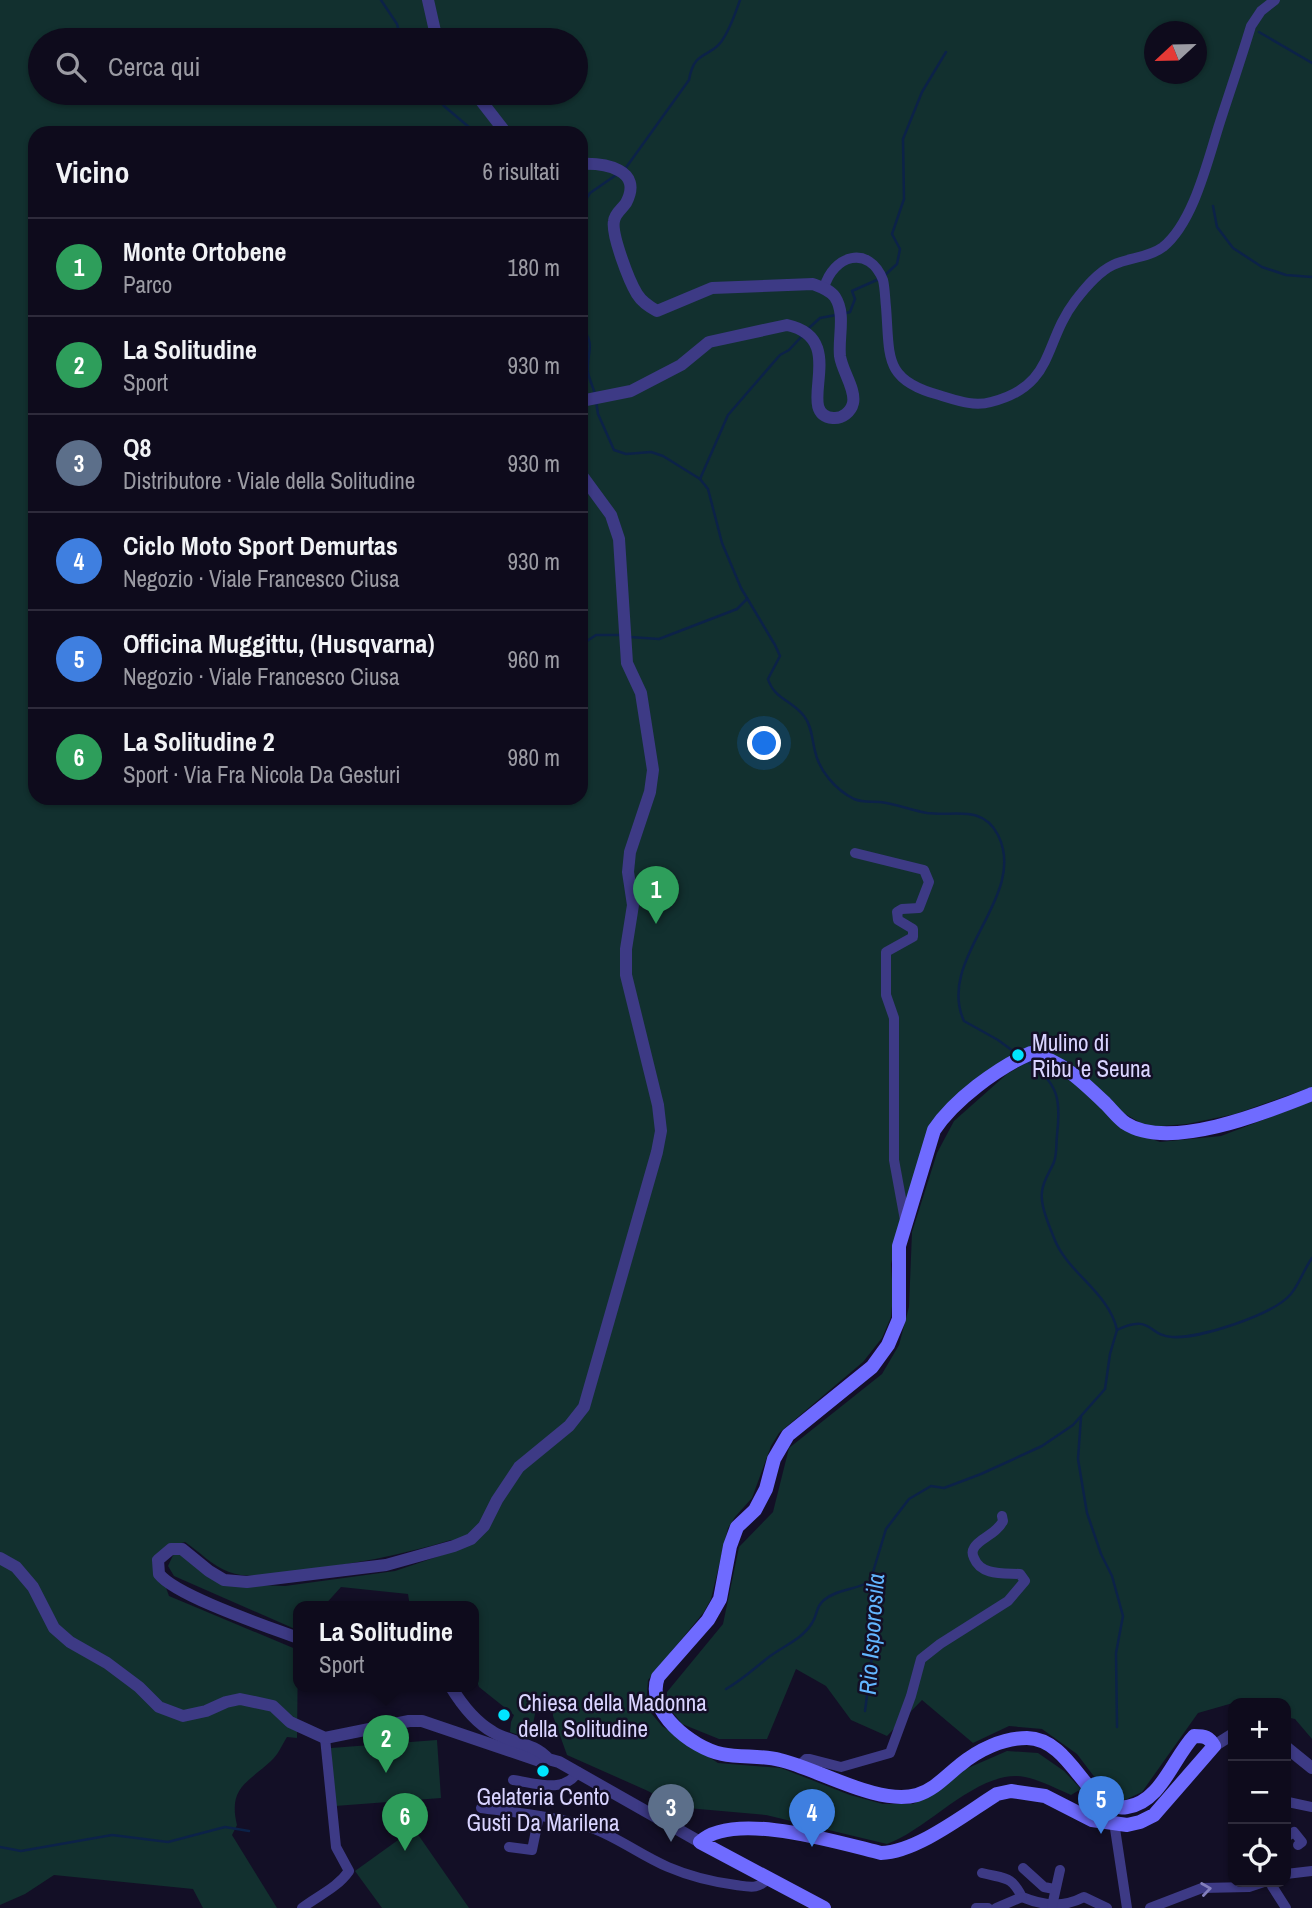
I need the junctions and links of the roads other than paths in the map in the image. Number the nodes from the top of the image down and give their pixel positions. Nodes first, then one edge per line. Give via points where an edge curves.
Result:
1 (428, 0) edge
2 (1275, 0) edge
3 (434, 28) edge
4 (484, 105) edge
5 (501, 126) edge
6 (588, 164) edge
7 (824, 288) junction
8 (588, 400) edge
9 (588, 484) edge
10 (855, 853) dead end
11 (1312, 1094) edge
12 (905, 1220) junction
13 (1002, 1516) dead end
14 (0, 1558) edge
15 (293, 1635) edge
16 (454, 1692) edge
17 (1228, 1737) edge
18 (325, 1738) junction
19 (1214, 1746) junction
20 (1291, 1751) edge
21 (548, 1759) junction
22 (799, 1766) junction
23 (1312, 1768) edge
24 (578, 1772) junction
25 (513, 1780) dead end
26 (1291, 1803) edge
27 (1312, 1807) edge
28 (481, 1808) dead end
29 (539, 1816) junction
30 (1114, 1822) junction
31 (1291, 1834) edge
32 (700, 1842) junction
33 (1298, 1845) dead end
34 (509, 1847) dead end
35 (1023, 1868) dead end
36 (1060, 1870) dead end
37 (1312, 1871) edge
38 (982, 1873) dead end
39 (1291, 1873) edge
40 (769, 1877) junction
41 (1249, 1887) edge
42 (1273, 1887) edge
43 (1054, 1889) junction
44 (1022, 1897) junction
45 (1169, 1904) edge
46 (1013, 1905) edge
47 (1079, 1905) edge
48 (1054, 1907) edge
49 (302, 1908) edge
50 (824, 1908) edge
51 (976, 1908) edge
52 (988, 1908) edge
53 (996, 1908) edge
54 (1107, 1908) edge
55 (1127, 1908) edge
56 (1150, 1908) edge
57 (1286, 1908) edge

1 - 3 street
2 - 7 street via 1251,26 1184,221 1162,247 1100,273 1073,303 1035,380 1012,395 973,404 905,382 891,358 881,277 865,260 856,257 833,268
4 - 5 street
6 - 7 street via 617,167 628,178 630,191 614,217 613,230 636,293 657,311 712,288 813,284
7 - 8 street via 834,295 840,312 840,354 853,398 850,410 840,417 827,416 816,402 821,354 817,344 804,331 780,325 709,342 681,365 631,391
9 - 15 street via 611,515 619,539 627,663 641,693 653,769 630,852 633,905 626,975 658,1105 661,1132 657,1152 584,1407 569,1426 519,1467 484,1526 471,1539 386,1566 247,1582 219,1577 181,1549 171,1549 158,1560 159,1574 174,1587
10 - 12 street via 911,865 924,870 929,881 919,908 897,912 898,920 913,929 913,937 886,952 886,995 894,1018 894,1160
11 - 12 main road via 1268,1112 1197,1130 1175,1135 1146,1132 1125,1123 1063,1066 1031,1054 999,1070 943,1117 934,1130
12 - 22 main road via 899,1246 899,1318 888,1345 872,1367 788,1435 755,1510 737,1527 720,1599 655,1686 665,1718 707,1748 719,1754 779,1759
13 - 22 street via 999,1529 976,1545 973,1556 987,1572 1020,1574 1025,1581 1008,1601 921,1659 890,1753 841,1767 810,1759
14 - 18 street via 16,1567 33,1587 54,1628 139,1687 159,1707 183,1716 240,1699 274,1706 290,1722
16 - 21 street via 479,1723 541,1751
17 - 19 street
18 - 21 street via 422,1721 540,1761
18 - 49 street via 336,1847 349,1871 340,1884
19 - 22 main road via 1210,1739 1194,1736 1148,1798 1125,1808 1107,1805 1065,1756 1046,1742 1030,1738 973,1754 933,1788 916,1796 877,1795
19 - 30 main road via 1154,1815 1127,1825
20 - 23 street
21 - 24 street
24 - 25 street via 572,1781 555,1786
24 - 32 street
26 - 27 street
28 - 29 street
29 - 34 street via 532,1850
29 - 40 street via 593,1829 693,1876 757,1888
30 - 32 main road via 1092,1820 1045,1796 1011,1791 997,1794 911,1847 893,1853 776,1830 725,1830
30 - 55 street
31 - 33 street via 1301,1842
32 - 40 main road
35 - 43 street via 1044,1887
36 - 43 street
37 - 39 street
38 - 44 street via 1012,1881
40 - 50 main road
45 -> 41 street via 1202,1888
42 - 57 street
43 - 48 street
44 - 46 street
44 - 48 street
45 - 56 street
46 - 53 street
47 - 48 street
47 - 54 street via 1084,1897
51 - 52 street

